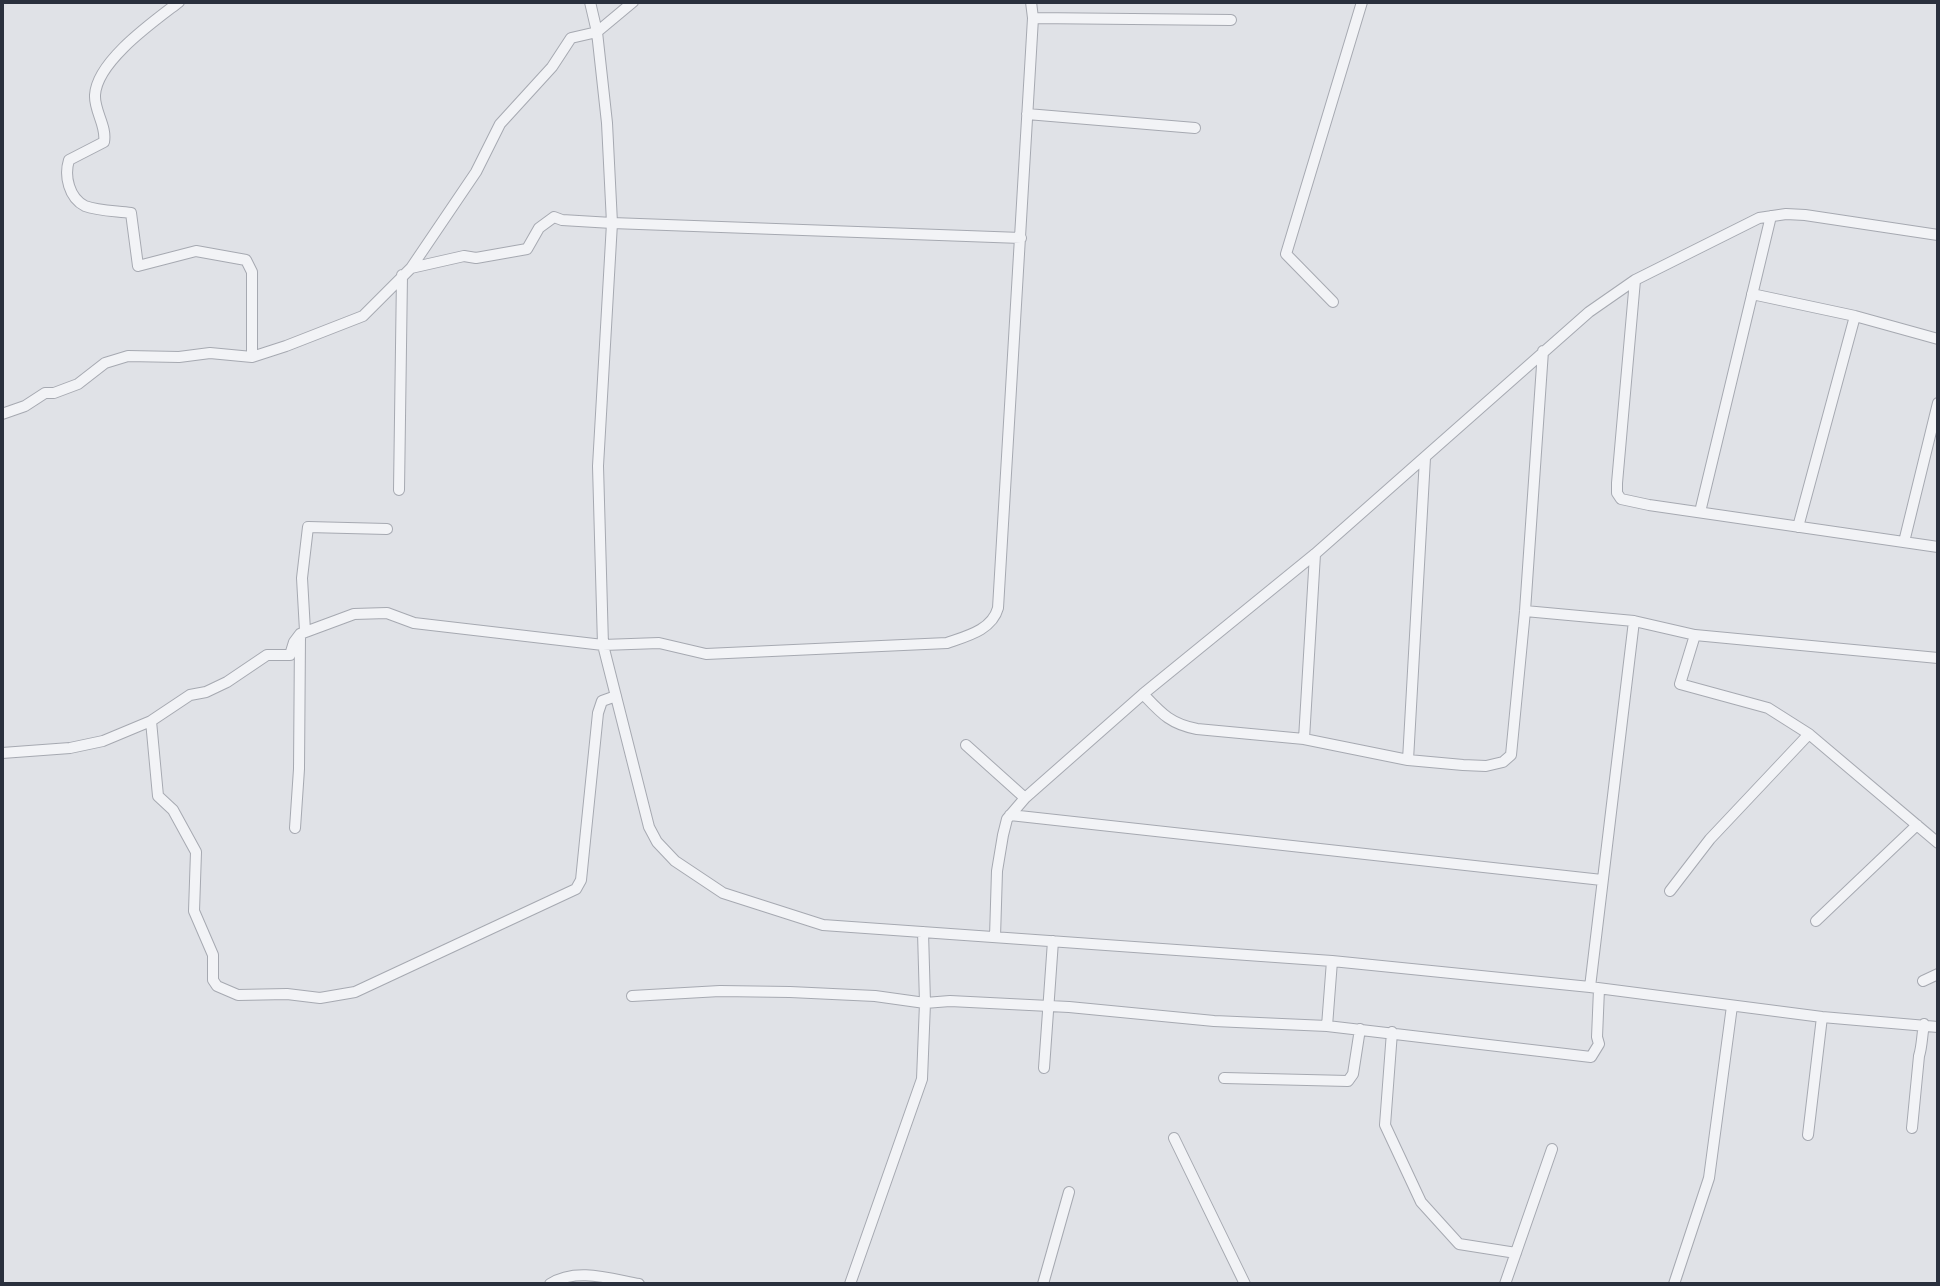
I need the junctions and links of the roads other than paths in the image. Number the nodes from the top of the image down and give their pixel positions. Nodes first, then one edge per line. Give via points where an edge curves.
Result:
1 (179, 2) edge
2 (590, 2) edge
3 (633, 2) edge
4 (1031, 2) edge
5 (1362, 2) edge
6 (1032, 18) junction
7 (1231, 20) dead end
8 (597, 32) junction
9 (1027, 114) junction
10 (1195, 128) dead end
11 (1771, 216) junction
12 (612, 223) junction
13 (1938, 235) edge
14 (1021, 238) junction
15 (406, 271) junction
16 (1635, 280) junction
17 (1752, 294) junction
18 (1333, 302) dead end
19 (1855, 316) junction
20 (1938, 339) edge
21 (1544, 351) junction
22 (252, 357) junction
23 (1938, 403) edge
24 (2, 414) edge
25 (1424, 458) junction
26 (399, 490) dead end
27 (1700, 512) junction
28 (1798, 527) junction
29 (387, 529) dead end
30 (1904, 542) junction
31 (1938, 547) edge
32 (1315, 554) junction
33 (1525, 611) junction
34 (1633, 621) junction
35 (303, 632) junction
36 (1695, 635) junction
37 (603, 645) junction
38 (1938, 658) edge
39 (1143, 694) junction
40 (616, 696) junction
41 (150, 721) junction
42 (1809, 734) junction
43 (1304, 739) junction
44 (966, 746) dead end
45 (2, 753) edge
46 (1408, 760) junction
47 (1025, 798) junction
48 (1010, 815) junction
49 (1917, 824) junction
50 (295, 828) dead end
51 (1938, 843) edge
52 (1602, 880) junction
53 (1670, 891) dead end
54 (1816, 921) dead end
55 (923, 932) junction
56 (995, 937) junction
57 (1053, 942) junction
58 (1332, 961) junction
59 (1938, 974) edge
60 (1923, 981) dead end
61 (1594, 988) junction
62 (632, 996) dead end
63 (925, 1003) junction
64 (1049, 1006) junction
65 (1732, 1006) junction
66 (1822, 1017) junction
67 (1924, 1024) junction
68 (1327, 1026) junction
69 (1938, 1027) edge
70 (1360, 1029) junction
71 (1392, 1032) junction
72 (1044, 1068) dead end
73 (1224, 1078) dead end
74 (1912, 1128) dead end
75 (1808, 1135) dead end
76 (1174, 1138) dead end
77 (1552, 1149) dead end
78 (1069, 1192) dead end
79 (1516, 1254) junction
80 (550, 1284) edge
81 (639, 1284) edge
82 (850, 1284) edge
83 (1043, 1284) edge
84 (1245, 1284) edge
85 (1505, 1284) edge
86 (1674, 1284) edge

1 - 22 street via 103,69 94,99 104,142 69,160 68,184 85,205 131,213 138,266 196,251 246,260 252,272
2 - 8 street
3 - 8 street
4 - 6 street
5 - 18 street via 1286,254
6 - 7 street
6 - 9 street
8 - 12 street
8 - 15 street via 571,38 552,67 500,124 477,172
9 - 10 street
9 - 14 street
11 - 13 street via 1805,215
11 - 16 street
11 - 17 street
12 - 14 street
12 - 15 street via 554,217 539,228 527,249 464,256
12 - 37 street via 598,466
14 - 37 street via 998,608 991,623 947,643 706,654 659,643
15 - 22 street via 355,320
15 - 26 street
16 - 21 street
16 - 27 street via 1617,493 1630,502
17 - 19 street
17 - 27 street
19 - 20 street
19 - 28 street
21 - 25 street
21 - 33 street
22 - 24 street via 210,353 128,356 105,363 78,384 45,393
23 - 30 street
25 - 32 street
25 - 46 street
27 - 28 street
28 - 30 street
29 - 35 street via 308,527 302,579
30 - 31 street
32 - 39 street
32 - 43 street
33 - 34 street
33 - 46 street via 1511,755 1486,766
34 - 36 street
34 - 52 street
35 - 37 street via 354,614 387,613 414,623
35 - 41 street via 290,655 267,655 227,682 190,695
35 - 50 street
36 - 38 street
36 - 42 street via 1680,684 1768,708
37 - 40 street
39 - 43 street via 1180,726
39 - 47 street
40 - 41 street via 602,701 598,713 581,880 576,889 355,992 320,998 287,993 237,995 215,984 213,955 194,911 196,852 173,810 158,796
40 - 55 street via 649,827 676,861 723,893 823,925
41 - 45 street via 103,741
42 - 49 street
42 - 53 street via 1710,839
43 - 46 street
44 - 47 street
47 - 48 street
48 - 52 street
48 - 56 street via 1000,849
49 - 51 street
49 - 54 street
52 - 61 street
55 - 56 street
55 - 63 street
56 - 57 street
57 - 58 street
57 - 64 street
58 - 61 street
58 - 68 street
59 - 60 street
61 - 65 street
61 - 71 street via 1600,1044 1591,1057
62 - 63 street via 790,992
63 - 64 street
63 - 82 street via 922,1079
64 - 68 street
64 - 72 street
65 - 66 street
65 - 86 street via 1709,1178
66 - 67 street
66 - 75 street
67 - 69 street
67 - 74 street
68 - 70 street
70 - 71 street
70 - 73 street via 1348,1081
71 - 79 street via 1385,1125 1421,1202 1459,1244
76 - 84 street
77 - 79 street
78 - 83 street
79 - 85 street
80 - 81 street via 591,1275

